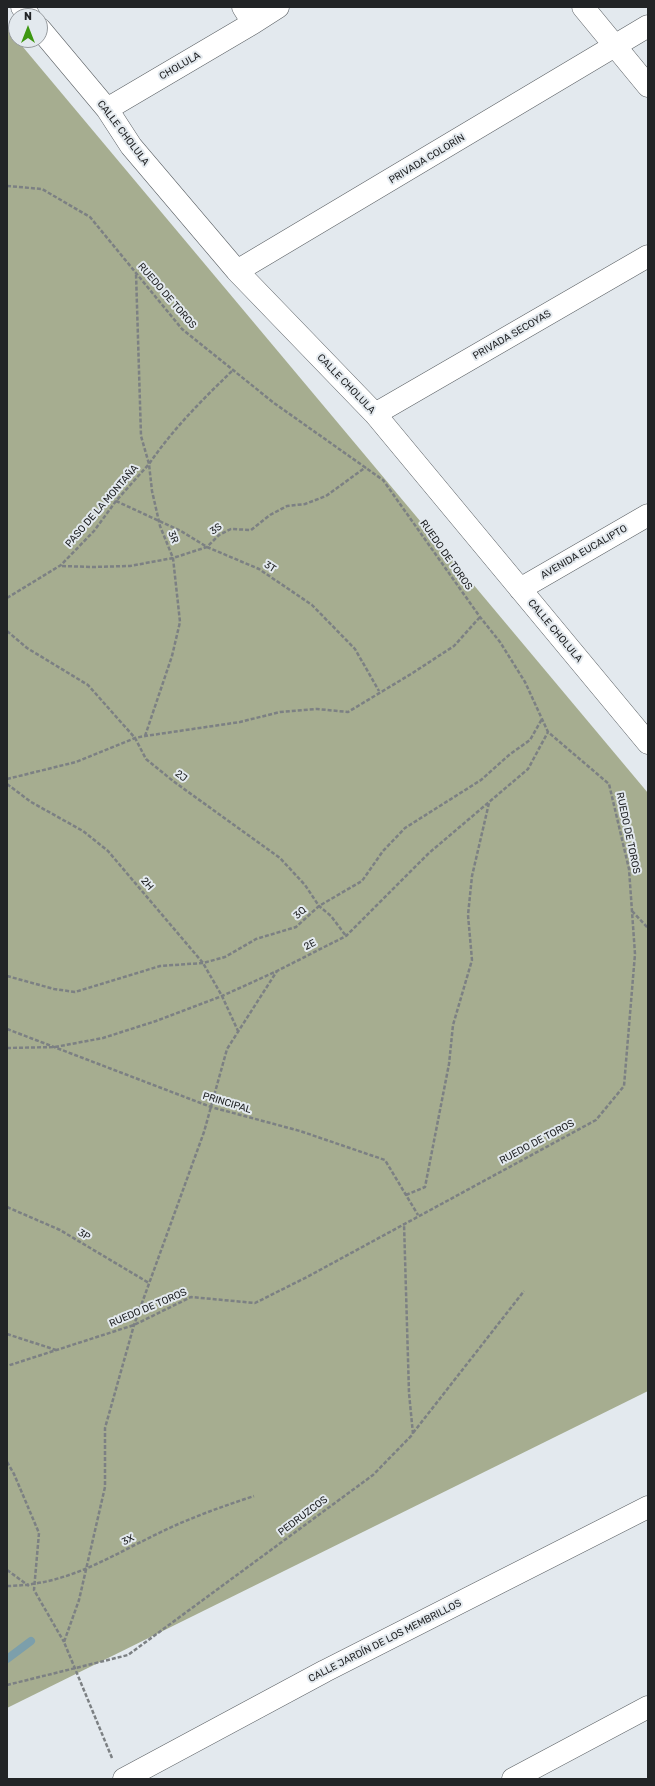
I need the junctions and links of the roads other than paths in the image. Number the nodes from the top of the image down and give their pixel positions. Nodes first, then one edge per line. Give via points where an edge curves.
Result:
1 (278, 7) edge
2 (583, 7) edge
3 (248, 15) edge
4 (648, 26) edge
5 (48, 39) edge
6 (616, 46) junction
7 (648, 86) edge
8 (107, 109) junction
9 (648, 256) edge
10 (237, 272) junction
11 (375, 414) junction
12 (648, 515) edge
13 (520, 589) junction
14 (648, 743) edge
15 (648, 1507) edge
16 (648, 1707) edge
17 (119, 1772) edge
18 (513, 1779) edge

1 - 3 street, CHOLULA
2 - 6 street
3 - 8 street, CHOLULA
4 - 6 street, PRIVADA COLORÍN
5 - 8 street, CALLE CHOLULA
6 - 7 street
6 - 10 street, PRIVADA COLORÍN
8 - 10 street, CALLE CHOLULA via 131,146
9 - 11 street, PRIVADA SECOYAS
10 - 11 street, CALLE CHOLULA
11 - 13 street, CALLE CHOLULA
12 - 13 street, AVENIDA EUCALIPTO
13 - 14 street, CALLE CHOLULA
15 - 17 street, CALLE JARDÍN DE LOS MEMBRILLOS
16 - 18 street

